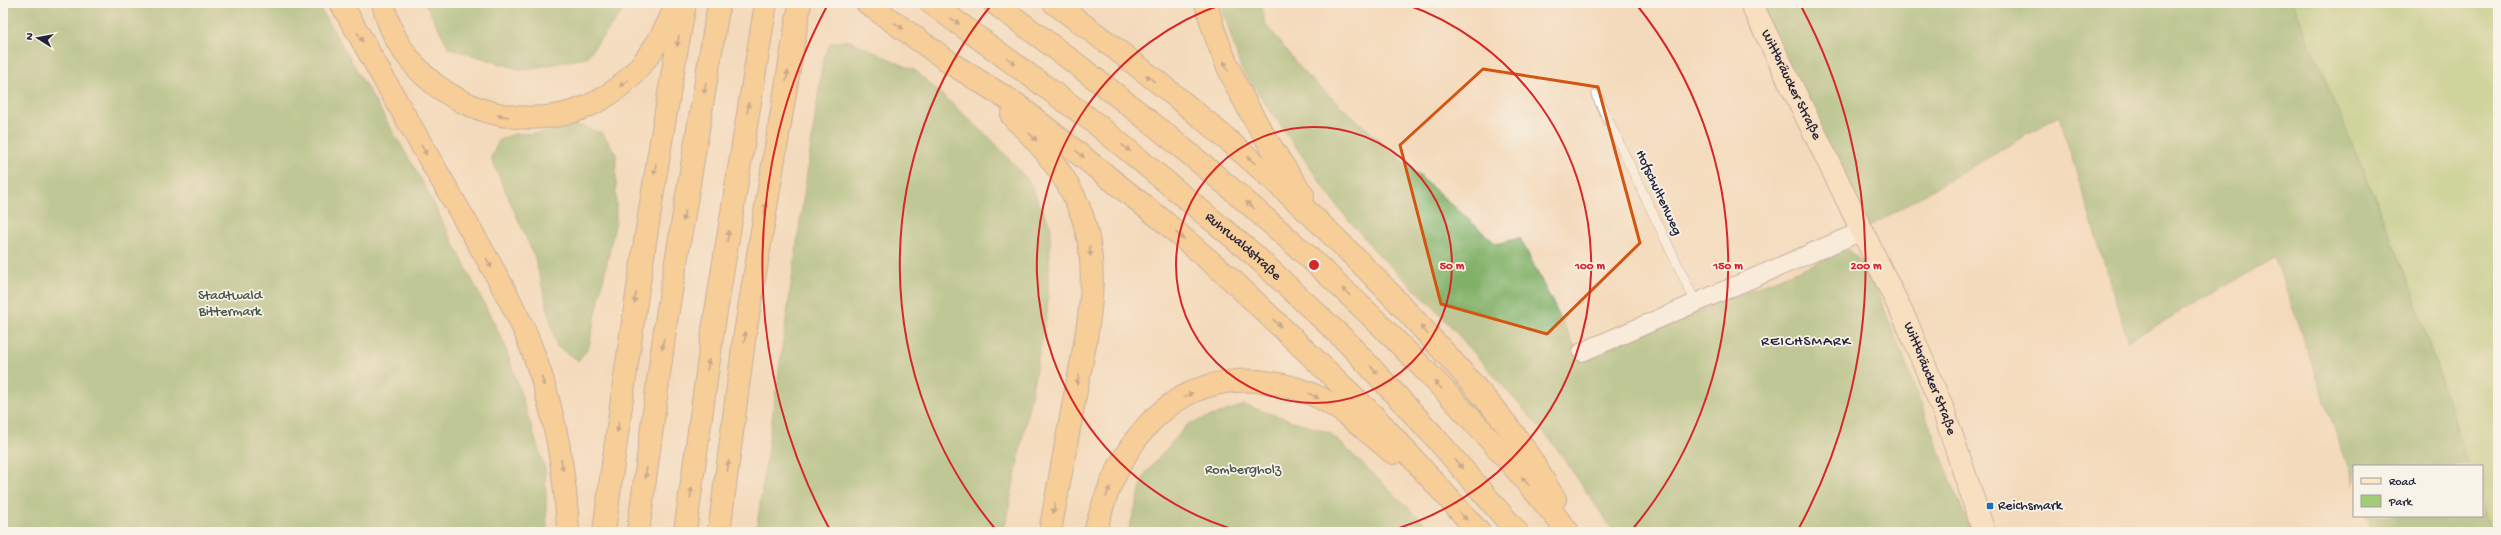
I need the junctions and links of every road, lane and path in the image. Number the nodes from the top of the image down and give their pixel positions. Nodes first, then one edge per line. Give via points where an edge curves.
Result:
1 (340, 3) edge
2 (383, 3) edge
3 (677, 3) edge
4 (684, 3) edge
5 (719, 3) edge
6 (766, 3) edge
7 (800, 3) edge
8 (867, 3) edge
9 (931, 3) edge
10 (994, 3) edge
11 (1054, 3) edge
12 (1206, 3) edge
13 (1751, 3) edge
14 (952, 64) junction
15 (1596, 95) dead end
16 (1862, 231) junction
17 (1332, 233) junction
18 (1696, 303) junction
19 (1582, 352) dead end
20 (1447, 499) junction
21 (568, 532) edge
22 (604, 532) edge
23 (638, 532) edge
24 (685, 532) edge
25 (719, 532) edge
26 (1050, 532) edge
27 (1095, 532) edge
28 (1479, 532) edge
29 (1517, 532) edge
30 (1568, 532) edge
31 (1576, 532) edge
32 (1984, 532) edge

1 -> 21 highway via 480,246 525,332 555,426 564,472
3 -> 2 highway via 649,54 631,77 608,95 569,114 520,119 470,106 449,96 431,82 403,49 390,27
4 -> 22 highway via 632,316
5 -> 23 highway via 666,322
24 -> 6 highway via 713,330
25 -> 7 highway via 745,333
8 -> 14 highway
9 -> 29 highway, Ruhrwaldstraße via 1095,123 1252,253 1348,342
30 -> 10 highway via 1481,430 1370,314 1198,161
17 -> 11 highway via 1243,153
17 -> 12 highway via 1267,143 1243,101 1226,67
13 - 16 main road, Wittbräucker Straße
14 -> 20 highway via 1016,104 1045,126 1161,219 1233,281 1379,421
14 -> 26 highway via 1039,142 1062,173 1078,205 1089,241 1092,278 1089,318
15 - 18 lane, Hofschultenweg
16 - 18 street
16 - 32 main road, Wittbräucker Straße via 1907,323 1944,412
31 -> 17 highway via 1509,428 1401,304
18 - 19 street
27 -> 20 highway via 1118,467 1147,424 1170,404 1193,392 1249,380 1302,390 1333,406 1362,427
20 -> 28 highway

